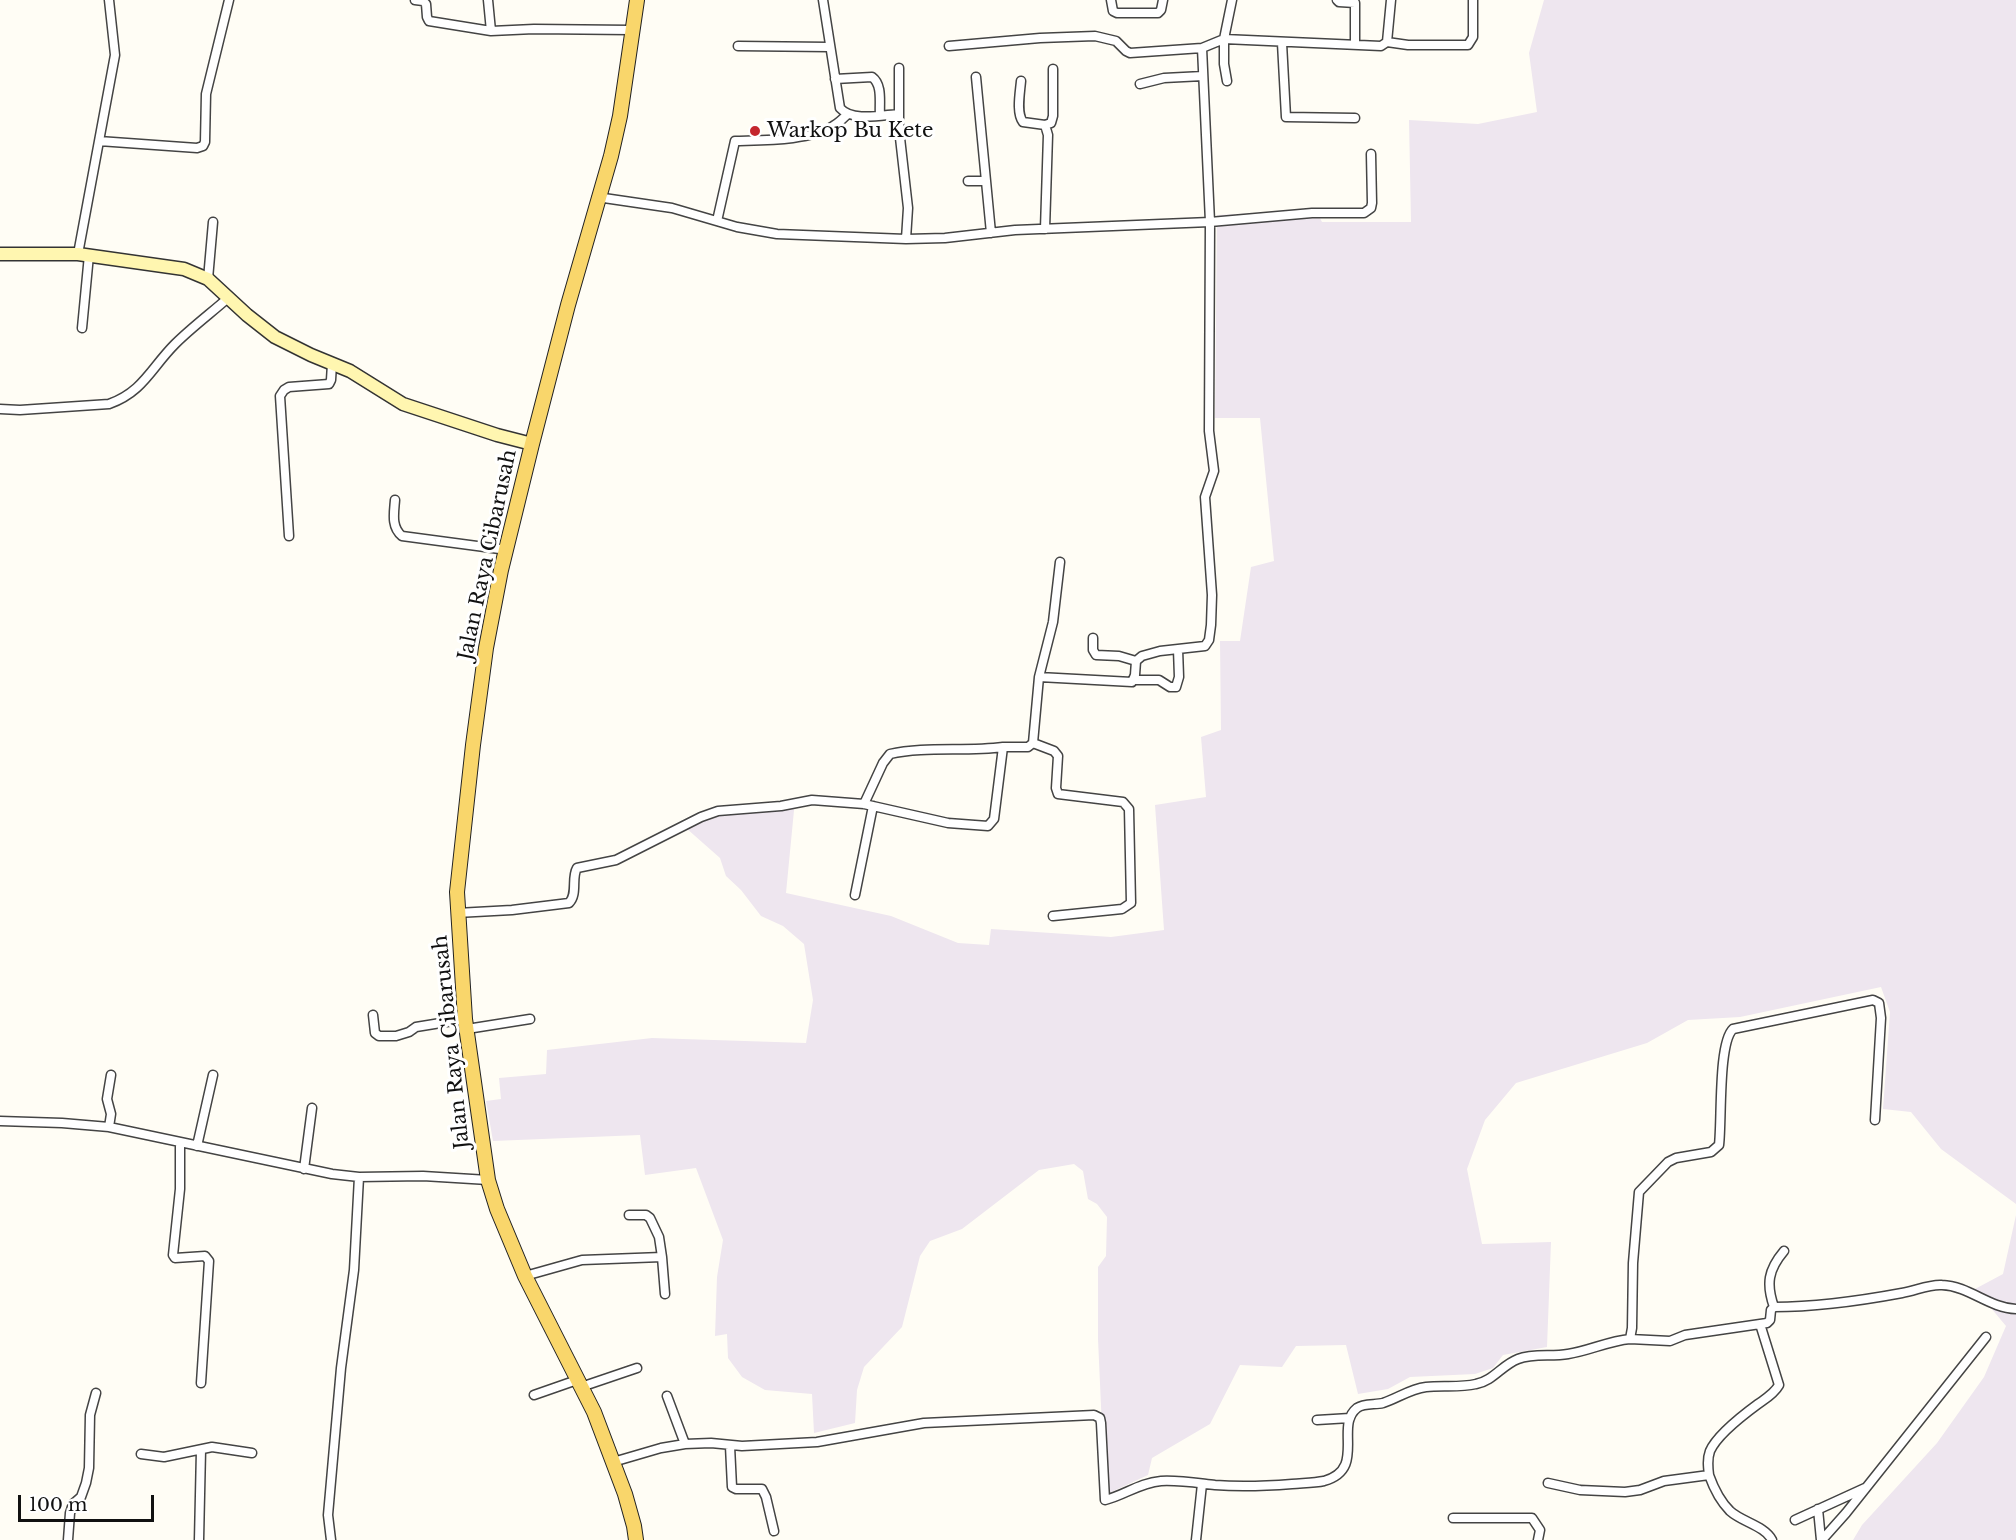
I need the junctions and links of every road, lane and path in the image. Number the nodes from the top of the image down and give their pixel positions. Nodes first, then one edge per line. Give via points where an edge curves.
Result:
1 (109, 0) edge
2 (230, 0) edge
3 (415, 0) edge
4 (488, 0) edge
5 (635, 0) edge
6 (823, 0) edge
7 (1112, 0) edge
8 (1162, 0) edge
9 (1232, 0) edge
10 (1337, 0) edge
11 (1391, 0) edge
12 (1473, 0) edge
13 (631, 30) junction
14 (491, 31) junction
15 (1224, 39) junction
16 (1387, 42) junction
17 (1282, 43) junction
18 (1355, 45) junction
19 (738, 46) dead end
20 (949, 46) dead end
21 (830, 47) junction
22 (1202, 48) junction
23 (899, 68) dead end
24 (1053, 69) dead end
25 (1203, 76) junction
26 (976, 77) dead end
27 (835, 79) junction
28 (1021, 81) dead end
29 (1227, 81) dead end
30 (1140, 84) dead end
31 (848, 114) junction
32 (899, 114) junction
33 (880, 115) junction
34 (1355, 118) dead end
35 (1045, 125) junction
36 (99, 141) junction
37 (1371, 154) dead end
38 (986, 181) junction
39 (968, 182) dead end
40 (598, 197) junction
41 (717, 221) junction
42 (213, 222) dead end
43 (1210, 222) junction
44 (1045, 229) junction
45 (992, 233) junction
46 (906, 238) junction
47 (0, 254) edge
48 (84, 255) junction
49 (208, 279) junction
50 (228, 298) junction
51 (82, 328) dead end
52 (332, 364) junction
53 (0, 409) edge
54 (531, 444) junction
55 (395, 500) dead end
56 (289, 536) dead end
57 (507, 550) junction
58 (1060, 562) dead end
59 (1093, 638) dead end
60 (1178, 650) junction
61 (1136, 661) junction
62 (1039, 677) junction
63 (1134, 680) junction
64 (1033, 743) junction
65 (1003, 747) junction
66 (869, 805) junction
67 (855, 895) dead end
68 (458, 913) junction
69 (1053, 915) dead end
70 (373, 1015) dead end
71 (530, 1019) dead end
72 (466, 1024) junction
73 (111, 1075) dead end
74 (213, 1075) dead end
75 (312, 1108) dead end
76 (1875, 1120) dead end
77 (0, 1121) edge
78 (110, 1127) junction
79 (180, 1143) junction
80 (197, 1146) junction
81 (304, 1169) junction
82 (359, 1177) junction
83 (488, 1180) junction
84 (629, 1215) dead end
85 (1784, 1251) dead end
86 (662, 1257) junction
87 (525, 1276) junction
88 (665, 1294) dead end
89 (1773, 1307) junction
90 (2016, 1309) edge
91 (1760, 1324) junction
92 (1986, 1337) dead end
93 (1630, 1340) junction
94 (637, 1368) dead end
95 (201, 1383) dead end
96 (579, 1384) junction
97 (96, 1393) dead end
98 (534, 1395) dead end
99 (667, 1396) dead end
100 (1350, 1418) junction
101 (1317, 1420) dead end
102 (685, 1444) junction
103 (730, 1446) junction
104 (201, 1449) junction
105 (252, 1453) dead end
106 (141, 1455) dead end
107 (613, 1462) junction
108 (1709, 1475) junction
109 (1548, 1483) dead end
110 (1202, 1484) junction
111 (1868, 1487) junction
112 (1818, 1509) junction
113 (1453, 1518) dead end
114 (1795, 1520) dead end
115 (774, 1531) dead end
116 (68, 1540) edge
117 (200, 1540) edge
118 (331, 1540) edge
119 (636, 1540) edge
120 (1196, 1540) edge
121 (1538, 1540) edge
122 (1772, 1540) edge
123 (1821, 1540) edge

1 - 36 street via 115,55
2 - 36 street via 206,93 203,146
3 - 14 street via 426,4 429,21
4 - 14 street
5 - 13 main road, Jalan Raya Cibarusah
5 - 40 main road, Jalan Raya Cibarusah via 620,116
6 - 21 street
7 - 8 street via 1113,11 1118,13 1158,13
9 - 15 street
10 - 18 street via 1356,4
11 - 16 street
12 - 16 street via 1473,37 1468,45
13 - 14 street
13 - 40 main road, Jalan Raya Cibarusah
15 - 17 street
15 - 22 street
15 - 29 street
16 - 18 street via 1381,46
17 - 18 street
17 - 34 street via 1286,117
19 - 21 street
20 - 22 street via 1095,36 1116,41 1130,53
21 - 27 street
22 - 25 street
23 - 32 street
24 - 35 street via 1053,116 1051,123
25 - 30 street
25 - 43 street
26 - 38 street
27 - 31 street via 840,108
27 - 33 street via 876,80
28 - 35 street via 1021,120
31 - 33 street
31 - 41 street via 832,128 809,135 735,141
32 - 33 street
32 - 46 street via 908,208
35 - 44 street
36 - 48 street
37 - 43 street via 1372,203 1366,213 1312,213
38 - 39 street
38 - 45 street
40 - 41 street via 672,208
40 - 54 main road, Jalan Raya Cibarusah
41 - 46 street via 777,234
42 - 49 street
43 - 44 street
43 - 60 street via 1209,431 1214,471 1205,497 1211,625 1204,646
44 - 45 street
45 - 46 street
47 - 48 street
48 - 49 street via 176,267
48 - 51 street
49 - 50 street
50 - 52 street via 275,337
50 - 53 street via 174,345 136,390 119,401
52 - 54 street via 358,375 403,404
52 - 56 street via 329,384 289,387 280,396
54 - 57 main road, Jalan Raya Cibarusah
55 - 57 street via 394,524 402,536
57 - 68 main road, Jalan Raya Cibarusah via 486,648 457,879
58 - 62 street via 1053,622
59 - 61 street via 1096,655
60 - 61 street via 1142,656
60 - 63 street via 1176,687 1159,680
61 - 63 street
62 - 63 street
62 - 64 street
64 - 65 street via 1030,747
64 - 69 street via 1058,756 1059,795 1123,802 1129,809 1131,903 1122,909
65 - 66 street via 890,754 883,763
65 - 66 street via 994,819 988,826 948,823
66 - 67 street
66 - 68 street via 820,799 718,811 616,860 577,868 573,899 569,903
68 - 72 main road, Jalan Raya Cibarusah
70 - 72 street via 375,1033 379,1036 396,1036 416,1027
71 - 72 street
72 - 83 main road, Jalan Raya Cibarusah
73 - 78 street via 107,1099
74 - 80 street
75 - 81 street
76 - 93 street via 1879,1003 1873,1000 1731,1031 1724,1058 1719,1145 1711,1152 1668,1162 1638,1192
77 - 78 street
78 - 79 street
79 - 80 street
79 - 95 street via 173,1256 205,1256 209,1261
80 - 81 street
81 - 82 street
82 - 83 street
82 - 118 street via 354,1270 328,1515
83 - 87 main road, Jalan Raya Cibarusah
84 - 86 street via 650,1218 659,1237
85 - 89 street via 1768,1283
86 - 87 street via 582,1260
86 - 88 street
87 - 96 main road, Jalan Raya Cibarusah
89 - 90 street via 1815,1307 1941,1285
89 - 91 street via 1768,1322
91 - 93 street via 1685,1335 1670,1341
91 - 108 street via 1778,1388 1716,1441 1707,1461
92 - 111 street
93 - 100 street via 1568,1354 1521,1357 1485,1381 1414,1390 1359,1407
94 - 96 street
96 - 98 street
96 - 107 main road, Jalan Raya Cibarusah
97 - 116 street via 90,1415 88,1476 70,1513
99 - 102 street
100 - 101 street
100 - 110 street via 1346,1464 1332,1478 1251,1487
102 - 103 street
102 - 107 street
103 - 110 street via 824,1441 924,1423 1094,1415 1101,1423 1106,1500 1145,1483
103 - 115 street via 732,1487 763,1490
104 - 105 street
104 - 106 street via 164,1457
104 - 117 street
107 - 119 main road, Jalan Raya Cibarusah
108 - 109 street via 1664,1481 1625,1492 1580,1490
108 - 122 street via 1715,1493 1731,1512 1768,1533
110 - 120 street
111 - 112 street
111 - 123 street
112 - 114 street
112 - 123 street
113 - 121 street via 1532,1518 1539,1527

